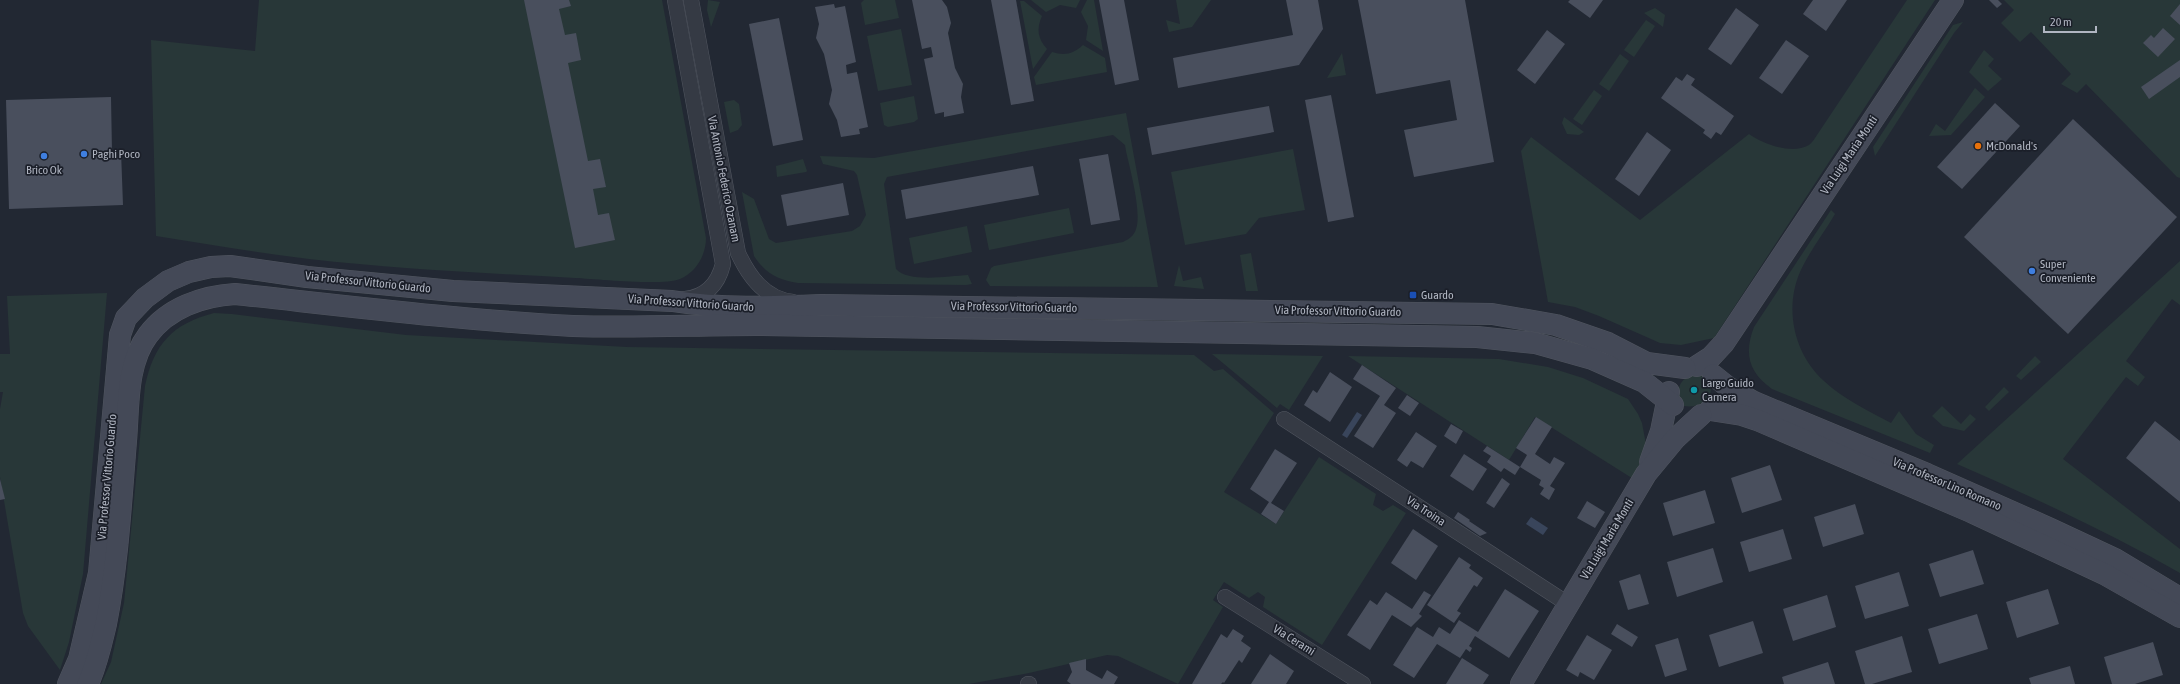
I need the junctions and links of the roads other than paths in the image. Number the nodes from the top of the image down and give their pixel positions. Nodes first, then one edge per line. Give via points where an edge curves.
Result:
1 (675, 0) edge
2 (691, 0) edge
3 (1953, 0) edge
4 (672, 301) junction
5 (822, 305) junction
6 (1707, 376) junction
7 (1670, 399) junction
8 (1705, 413) junction
9 (1284, 419) dead end
10 (1646, 474) junction
11 (1225, 597) dead end
12 (2180, 598) edge
13 (1568, 604) junction
14 (2180, 617) edge
15 (68, 684) edge
16 (88, 684) edge
17 (1363, 684) edge
18 (1521, 684) edge

1 - 4 street, Via Antonio Federico Ozanam via 723,264 716,283 707,292 694,298
2 - 5 street, Via Antonio Federico Ozanam via 738,253 756,284 770,295 785,301
3 - 6 street, Via Luigi Maria Monti via 1746,310
4 - 5 street, Via Professor Vittorio Guardo via 702,306 734,307
4 - 15 street, Via Professor Vittorio Guardo via 453,291 307,277 230,266 189,272 168,281 145,298 126,318 120,335 99,573 79,659
5 - 6 street, Via Professor Vittorio Guardo via 1492,314 1556,325 1608,343 1647,363
6 - 7 street via 1675,375 1669,386
6 - 8 street via 1715,404
6 - 12 street, Via Professor Lino Romano via 1754,402 2051,529 2114,559
7 - 8 street via 1682,413 1695,416
7 - 10 street
7 - 16 street, Via Professor Vittorio Guardo via 1644,382 1592,359 1519,340 773,325 574,326 473,320 235,294 213,295 177,310 159,323 147,336 132,371 114,586 97,664
8 - 10 street via 1675,439
8 - 14 street, Via Professor Lino Romano via 1742,415 1758,420 1971,512 2104,574
9 - 13 street, Via Troina
10 - 13 street, Via Luigi Maria Monti
11 - 17 street, Via Cerami
13 - 18 street, Via Luigi Maria Monti

